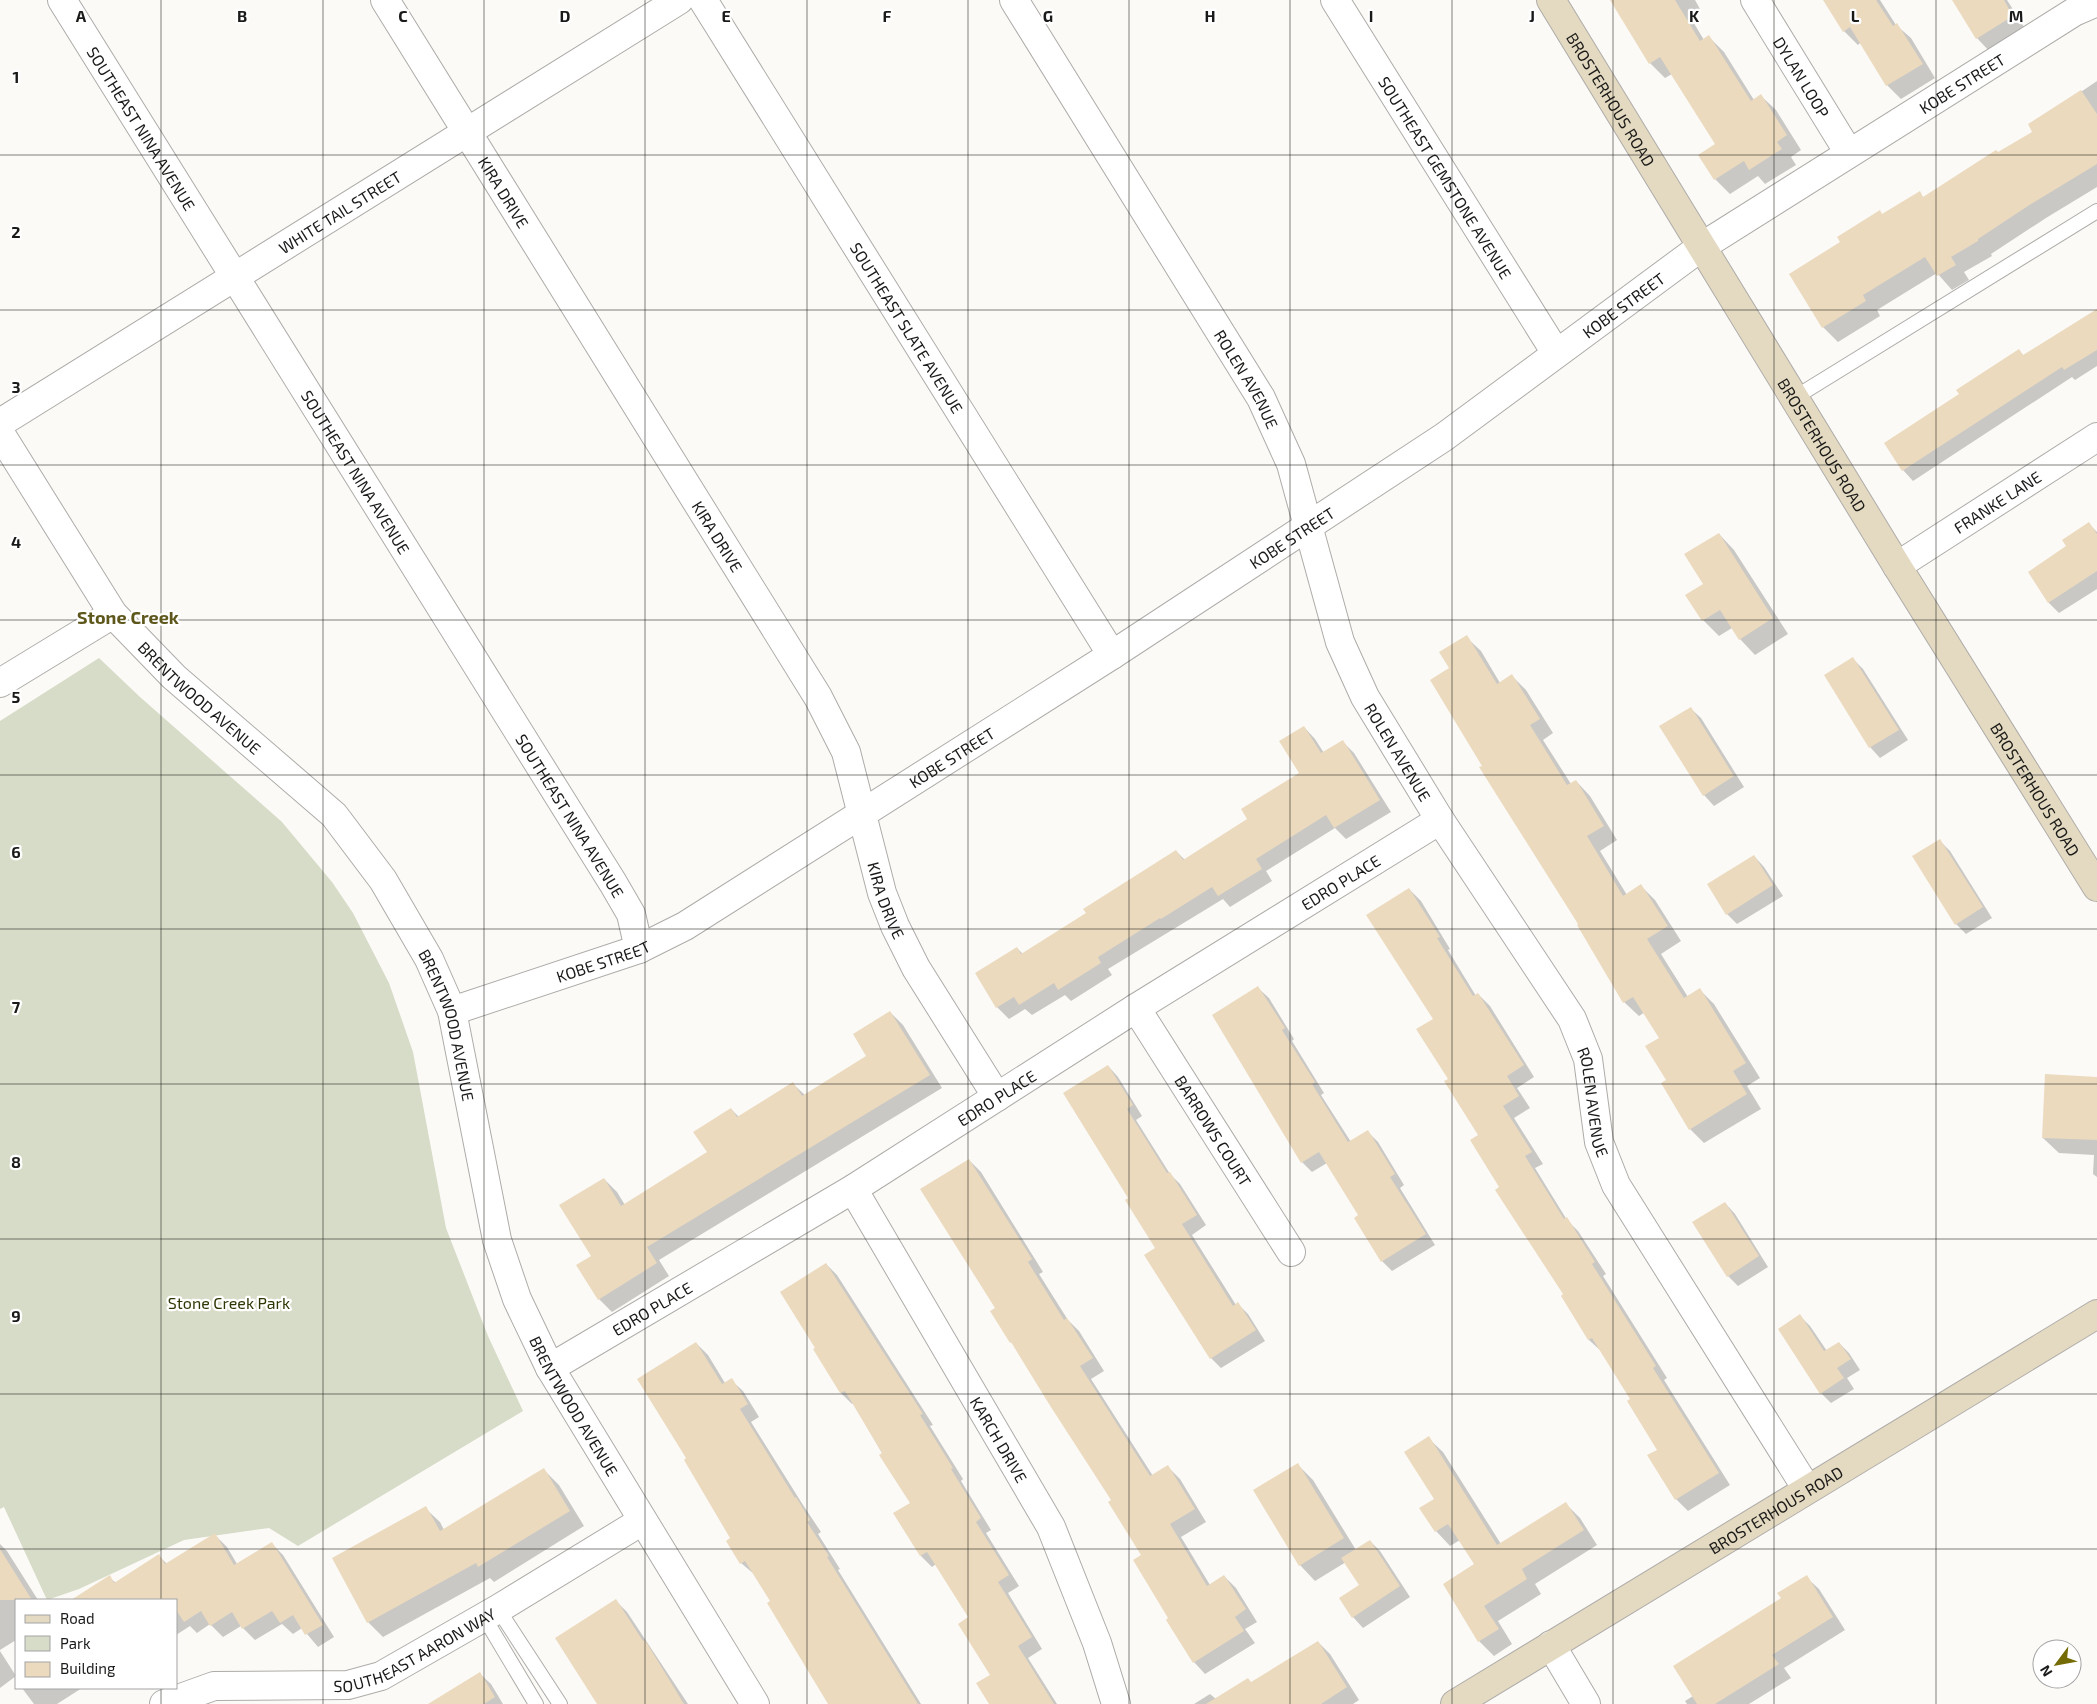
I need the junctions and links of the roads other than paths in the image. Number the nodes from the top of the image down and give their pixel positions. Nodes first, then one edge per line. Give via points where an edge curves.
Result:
1 (62, 0) edge
2 (385, 0) edge
3 (679, 0) edge
4 (703, 0) edge
5 (1014, 0) edge
6 (1335, 0) edge
7 (1551, 0) edge
8 (1755, 0) edge
9 (2079, 5) edge
10 (466, 132) junction
11 (1849, 153) junction
12 (2097, 211) edge
13 (1701, 247) junction
14 (234, 277) junction
15 (1556, 354) junction
16 (1794, 398) junction
17 (0, 423) edge
18 (0, 433) edge
19 (2097, 437) edge
20 (1308, 526) junction
21 (1897, 566) junction
22 (113, 614) junction
23 (1112, 655) junction
24 (0, 684) edge
25 (862, 814) junction
26 (1440, 820) junction
27 (2097, 887) edge
28 (639, 949) junction
29 (1136, 1008) junction
30 (452, 1011) junction
31 (997, 1097) junction
32 (853, 1189) junction
33 (1291, 1252) dead end
34 (2097, 1314) edge
35 (550, 1368) junction
36 (1807, 1489) junction
37 (642, 1521) junction
38 (491, 1613) junction
39 (1551, 1645) junction
40 (351, 1694) edge
41 (164, 1704) edge
42 (536, 1704) edge
43 (560, 1704) edge
44 (755, 1704) edge
45 (1116, 1704) edge
46 (1455, 1704) edge
47 (1586, 1704) edge

1 - 14 street, SOUTHEAST NINA AVENUE
2 - 10 street, KIRA DRIVE
3 - 10 street, WHITE TAIL STREET
4 - 23 street, SOUTHEAST SLATE AVENUE
5 - 20 street, ROLEN AVENUE via 1261,398 1291,464
6 - 15 street, SOUTHEAST GEMSTONE AVENUE
7 - 13 street, BROSTERHOUS ROAD
8 - 11 street, DYLAN LOOP
9 - 11 street, KOBE STREET
10 - 14 street, WHITE TAIL STREET
10 - 25 street, KIRA DRIVE via 818,697 846,752
11 - 13 street, KOBE STREET
12 - 16 lane
13 - 15 street, KOBE STREET
13 - 16 street, BROSTERHOUS ROAD
14 - 17 street, WHITE TAIL STREET
14 - 28 street, SOUTHEAST NINA AVENUE via 613,883 631,914
15 - 20 street, KOBE STREET via 1444,436
16 - 21 street, BROSTERHOUS ROAD
18 - 22 street, BRENTWOOD AVENUE
19 - 21 street, FRANKE LANE
20 - 23 street, KOBE STREET
20 - 26 street, ROLEN AVENUE via 1340,642 1365,697
21 - 27 street, BROSTERHOUS ROAD
22 - 24 street
22 - 30 street, BRENTWOOD AVENUE via 174,677 334,815 384,880 429,959
23 - 25 street, KOBE STREET
25 - 28 street, KOBE STREET via 685,926
25 - 31 street, KIRA DRIVE via 894,926 916,968
26 - 29 street, EDRO PLACE
26 - 36 street, ROLEN AVENUE via 1572,1020 1588,1059 1599,1142 1616,1185
28 - 30 street, KOBE STREET
29 - 31 street, EDRO PLACE
29 - 33 street, BARROWS COURT
30 - 35 street, BRENTWOOD AVENUE via 497,1240 517,1299
31 - 32 street, EDRO PLACE
32 - 35 street, EDRO PLACE
32 - 45 street, KARCH DRIVE via 1051,1527 1097,1643
34 - 36 street, BROSTERHOUS ROAD
35 - 37 street, BRENTWOOD AVENUE
36 - 39 street, BROSTERHOUS ROAD
37 - 38 street, SOUTHEAST AARON WAY
37 - 44 street, BRENTWOOD AVENUE
38 - 40 street, SOUTHEAST AARON WAY
38 - 42 lane
38 - 43 lane
39 - 46 street, BROSTERHOUS ROAD
39 - 47 street
40 - 41 street, SOUTHEAST AARON WAY via 214,1686

